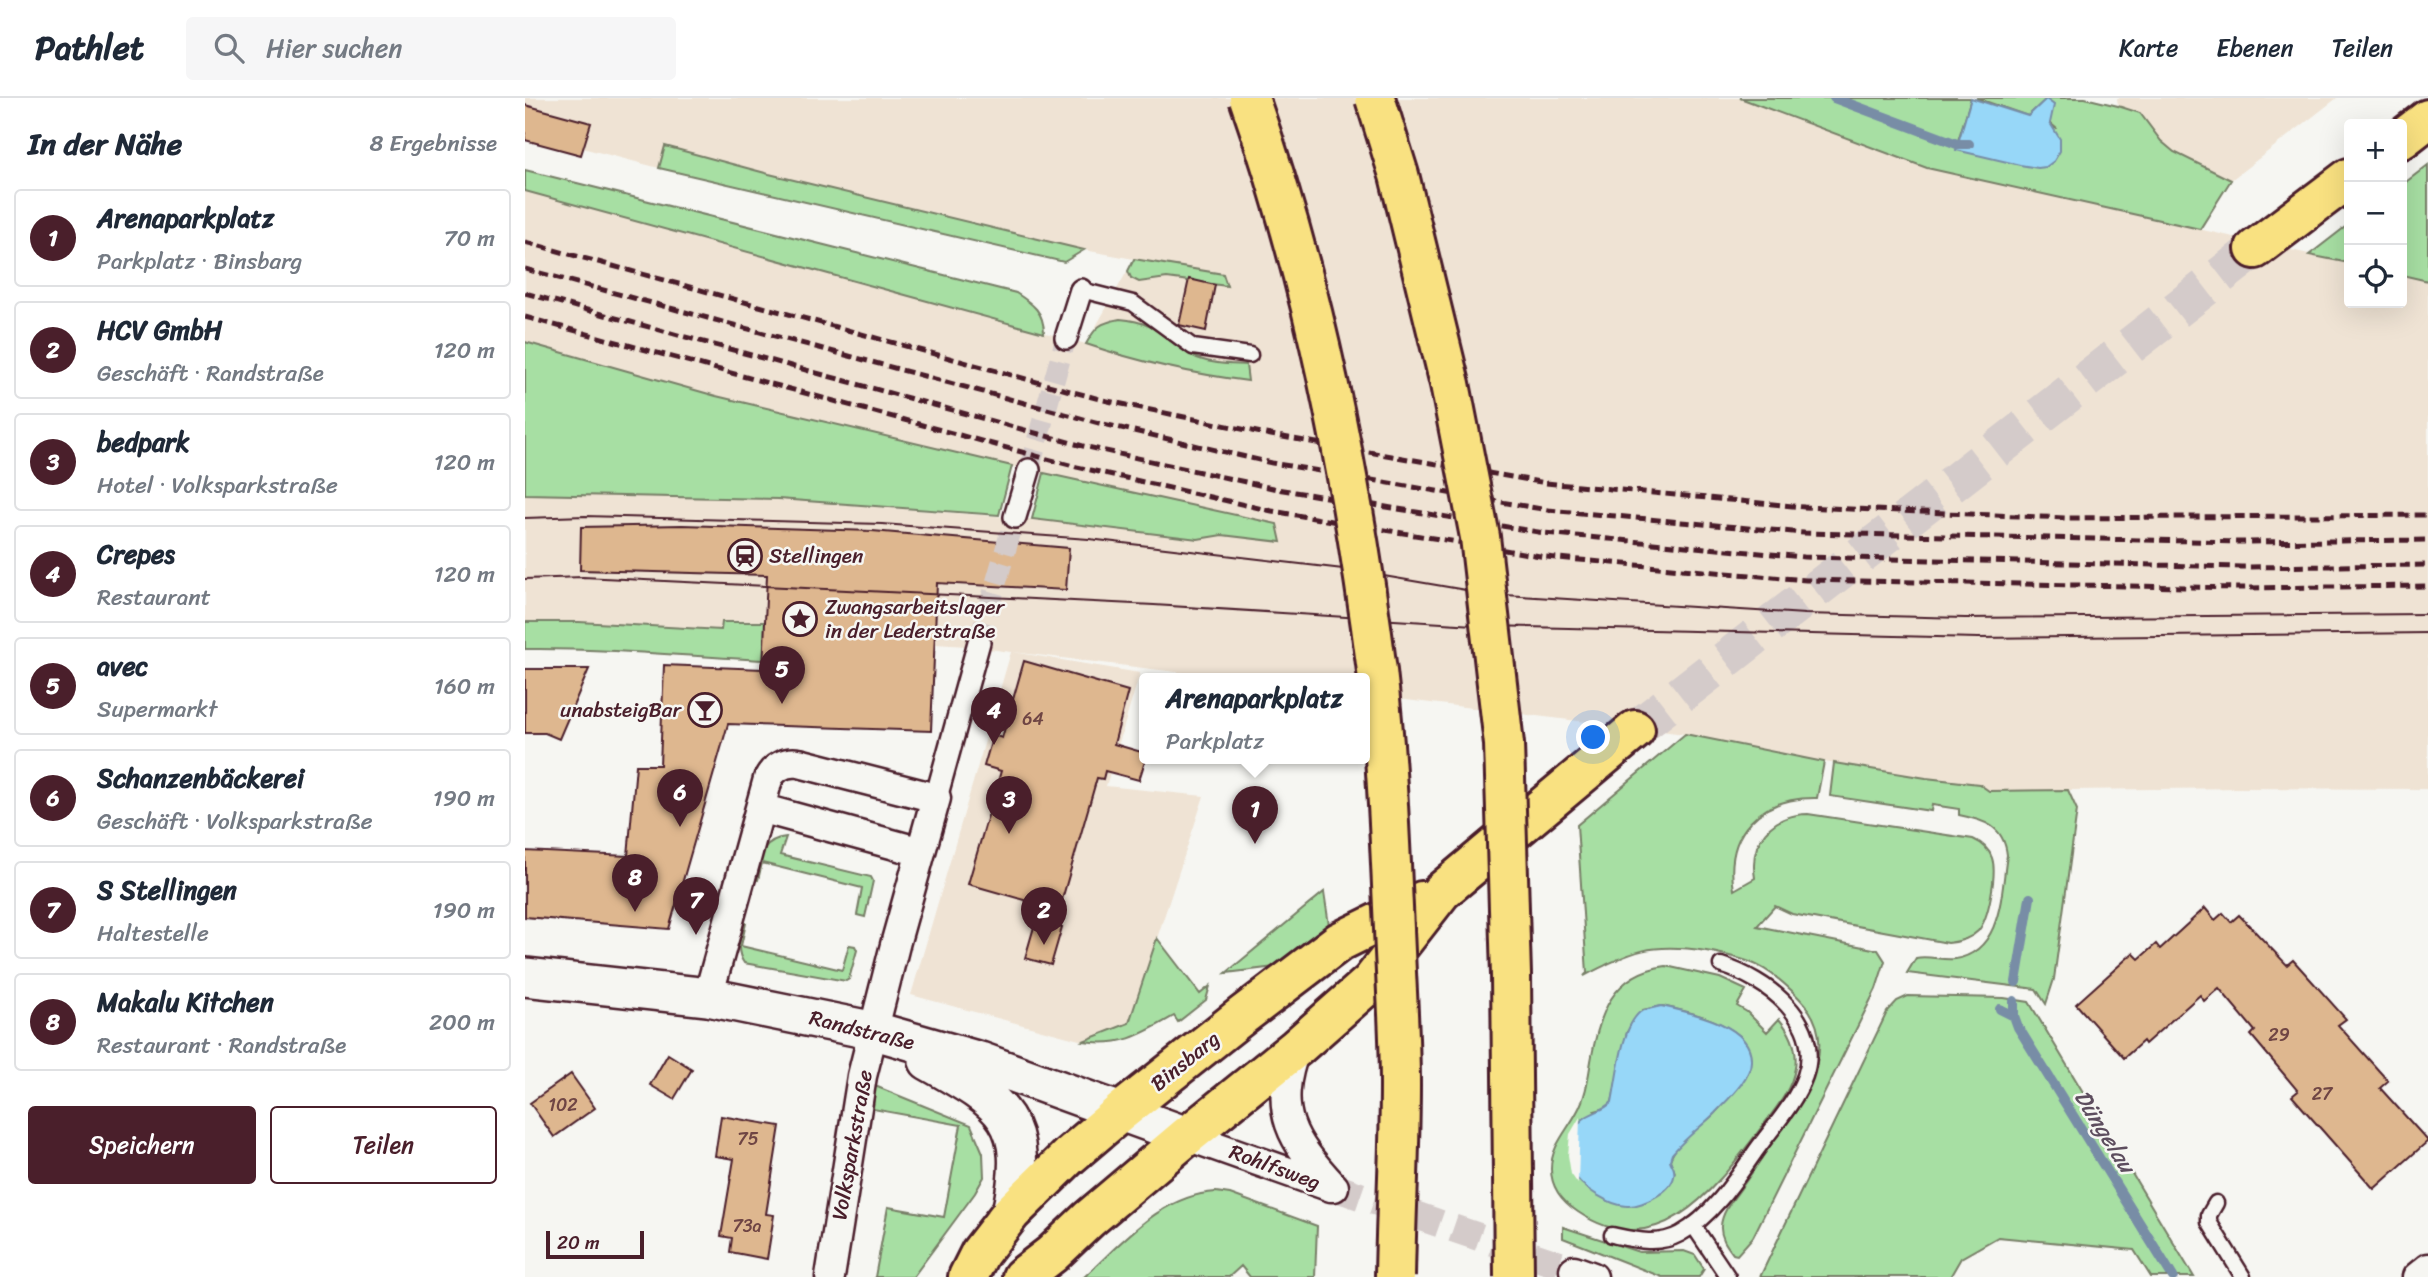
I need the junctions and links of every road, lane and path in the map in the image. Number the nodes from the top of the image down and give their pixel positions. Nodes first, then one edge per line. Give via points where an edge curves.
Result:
1 (1249, 98) edge
2 (1375, 98) edge
3 (2428, 119) edge
4 (2407, 135) edge
5 (2344, 182) edge
6 (2255, 249) tunnel mouth
7 (1080, 290) joint
8 (1066, 338) tunnel mouth
9 (1250, 355) dead end
10 (1028, 470) tunnel mouth
11 (1015, 517) tunnel mouth
12 (979, 642) tunnel mouth
13 (1635, 730) tunnel mouth
14 (936, 798) junction
15 (759, 808) junction
16 (921, 852) junction
17 (1443, 891) junction
18 (1721, 965) dead end
19 (525, 977) edge
20 (708, 996) junction
21 (875, 1031) junction
22 (1296, 1048) junction
23 (1122, 1111) junction
24 (1188, 1136) junction
25 (2216, 1203) dead end
26 (1011, 1213) junction
27 (1693, 1224) junction
28 (1612, 1235) dead end
29 (2428, 1268) edge
30 (830, 1277) edge
31 (968, 1277) edge
32 (1022, 1277) edge
33 (1395, 1277) edge
34 (1514, 1277) edge
35 (1728, 1277) edge
36 (2243, 1277) edge
37 (2417, 1277) edge

1 - 33 main road, bridge via 1277,180 1317,330 1361,554 1377,672 1389,817 1400,1083
2 - 34 main road, bridge via 1399,175 1450,384 1480,537 1504,744
3 - 4 main road
5 - 6 main road
7 - 8 street
7 - 9 lane via 1133,303 1193,347
10 - 11 street
12 - 14 street, Volksparkstraße
13 - 17 main road, Binsbarg
14 - 15 street via 792,762 771,773
14 - 16 street, Volksparkstraße
15 - 16 street
15 - 20 street
16 - 21 street, Volksparkstraße
17 - 22 main road, Binsbarg via 1371,982
17 - 23 main road, Binsbarg via 1339,942
18 - 27 lane via 1752,977 1789,1007 1804,1030 1809,1059 1795,1096 1739,1175
19 - 20 street, Randstraße
20 - 21 street, Randstraße
21 - 23 street, Randstraße via 980,1061
21 - 26 street via 963,1081 1008,1120 1019,1152
21 - 30 street, Volksparkstraße via 862,1076
22 - 24 main road, Binsbarg
22 - 24 street, Rohlfsweg via 1286,1086 1288,1122 1306,1157 1334,1188
23 - 24 street, Randstraße
23 - 26 main road, Binsbarg
24 - 32 main road, Binsbarg
25 - 36 lane via 2209,1222
26 - 31 main road, Binsbarg
27 - 28 lane via 1655,1242
27 - 35 lane
29 - 37 street

